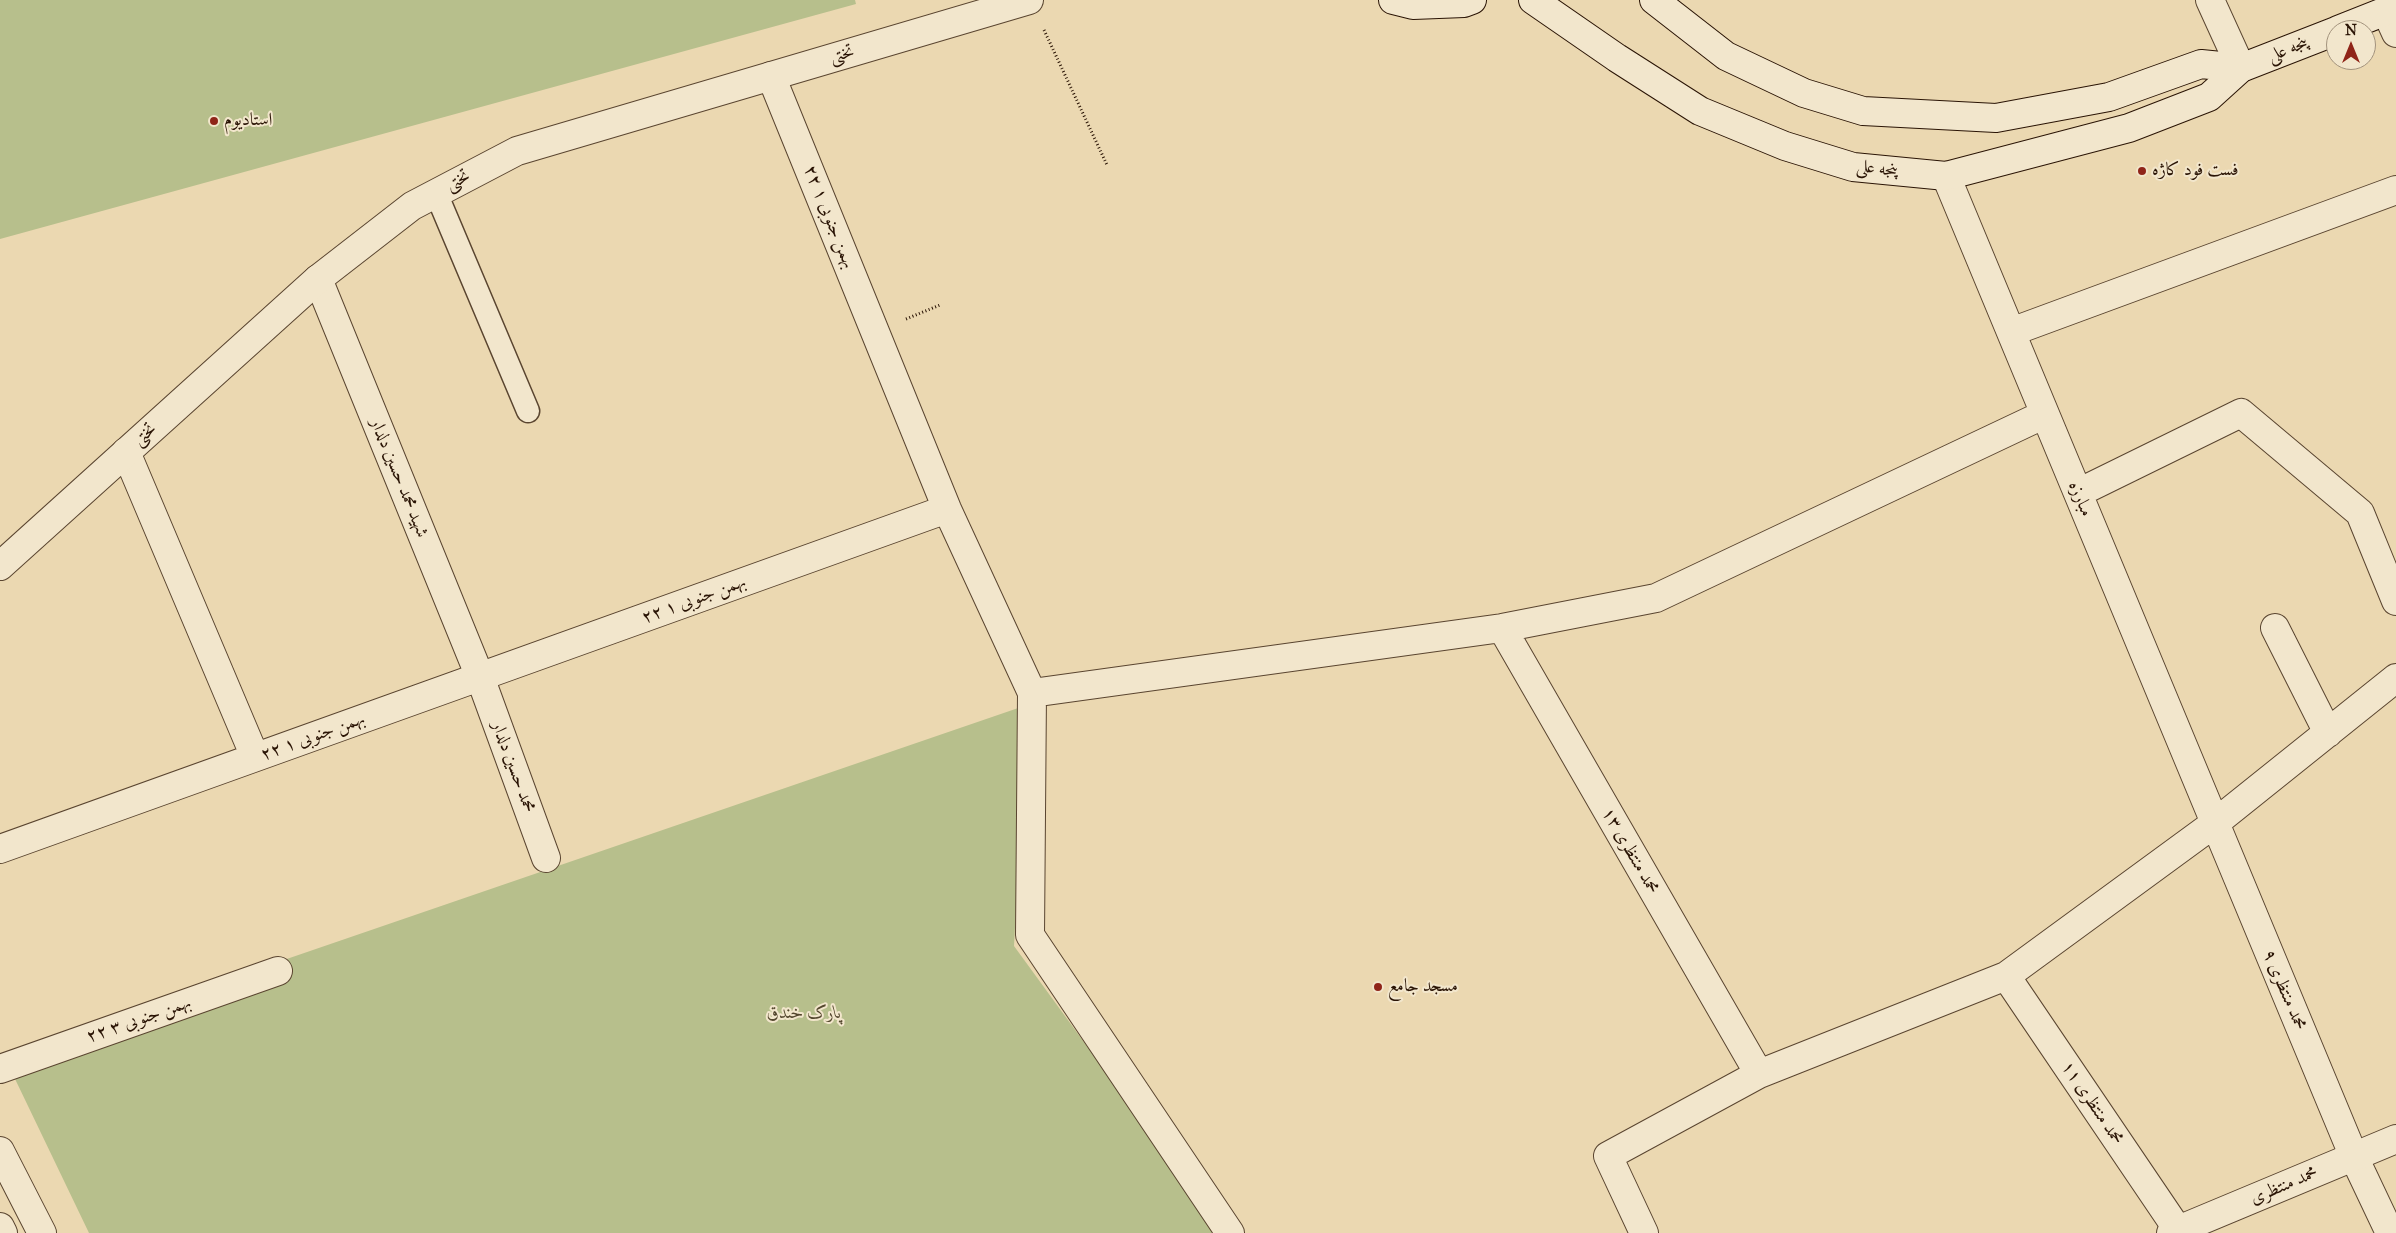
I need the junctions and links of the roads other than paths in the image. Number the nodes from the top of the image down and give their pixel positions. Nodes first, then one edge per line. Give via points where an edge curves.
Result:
1 (1029, 0) edge
2 (1393, 0) edge
3 (1472, 0) edge
4 (1533, 0) edge
5 (1654, 0) edge
6 (2210, 0) edge
7 (2393, 17) edge
8 (2376, 21) edge
9 (2326, 34) edge
10 (2240, 68) junction
11 (771, 76) junction
12 (1946, 176) junction
13 (2396, 190) edge
14 (436, 193) junction
15 (318, 279) junction
16 (2011, 332) junction
17 (528, 411) dead end
18 (2045, 414) junction
19 (126, 452) junction
20 (2078, 493) junction
21 (948, 509) junction
22 (0, 566) edge
23 (2396, 601) edge
24 (1502, 628) junction
25 (2275, 628) dead end
26 (480, 677) junction
27 (2396, 678) edge
28 (1032, 694) junction
29 (2328, 733) junction
30 (255, 757) junction
31 (2215, 823) junction
32 (0, 849) edge
33 (546, 858) dead end
34 (278, 971) dead end
35 (2006, 976) junction
36 (0, 1069) edge
37 (1759, 1074) junction
38 (2396, 1139) edge
39 (0, 1151) edge
40 (2354, 1157) junction
41 (0, 1227) edge
42 (2174, 1232) edge
43 (3, 1233) edge
44 (42, 1233) edge
45 (1230, 1233) edge
46 (1644, 1233) edge
47 (2390, 1233) edge

1 - 11 street, تختی
2 - 3 street via 1413,5
4 - 12 street, پنجه علی via 1617,58 1708,114 1784,146 1853,167
5 - 10 street, پنجه علی via 1726,56 1804,93 1864,111 1996,118 2109,97 2201,64
6 - 10 street
7 - 8 street, پنجه علی
9 - 10 street, پنجه علی
10 - 12 street, پنجه علی via 2209,97 2129,128
11 - 14 street, تختی via 517,151
11 - 21 street, ۲۲ بهمن جنوبی ۱
12 - 16 street, مبارزه
13 - 16 street
14 - 15 street, تختی via 412,206
14 - 17 lane
15 - 19 street, تختی
15 - 26 street, شهید محمد حسین دلدار
16 - 18 street, مبارزه
18 - 20 street, مبارزه
18 - 24 street via 1656,598
19 - 22 street, تختی
19 - 30 street
20 - 23 street via 2241,413 2360,514
20 - 31 street, مبارزه
21 - 26 street, ۲۲ بهمن جنوبی ۱
21 - 28 street
24 - 28 street
24 - 37 street, محمد منتظری ۱۳
25 - 29 street
26 - 30 street, ۲۲ بهمن جنوبی ۱
26 - 33 street, محمد حسین دلدار
27 - 29 street
28 - 45 street via 1030,935
29 - 31 street
30 - 32 street, ۲۲ بهمن جنوبی ۱
31 - 35 street
31 - 40 street, محمد منتظری ۹
34 - 36 street, ۲۲ بهمن جنوبی ۳
35 - 37 street
35 - 42 street, محمد منتظری ۱۱
37 - 46 street via 1608,1156
38 - 40 street, محمد منتظری
39 - 44 street
40 - 42 street, محمد منتظری
40 - 47 street, محمد منتظری ۹
41 - 43 street

